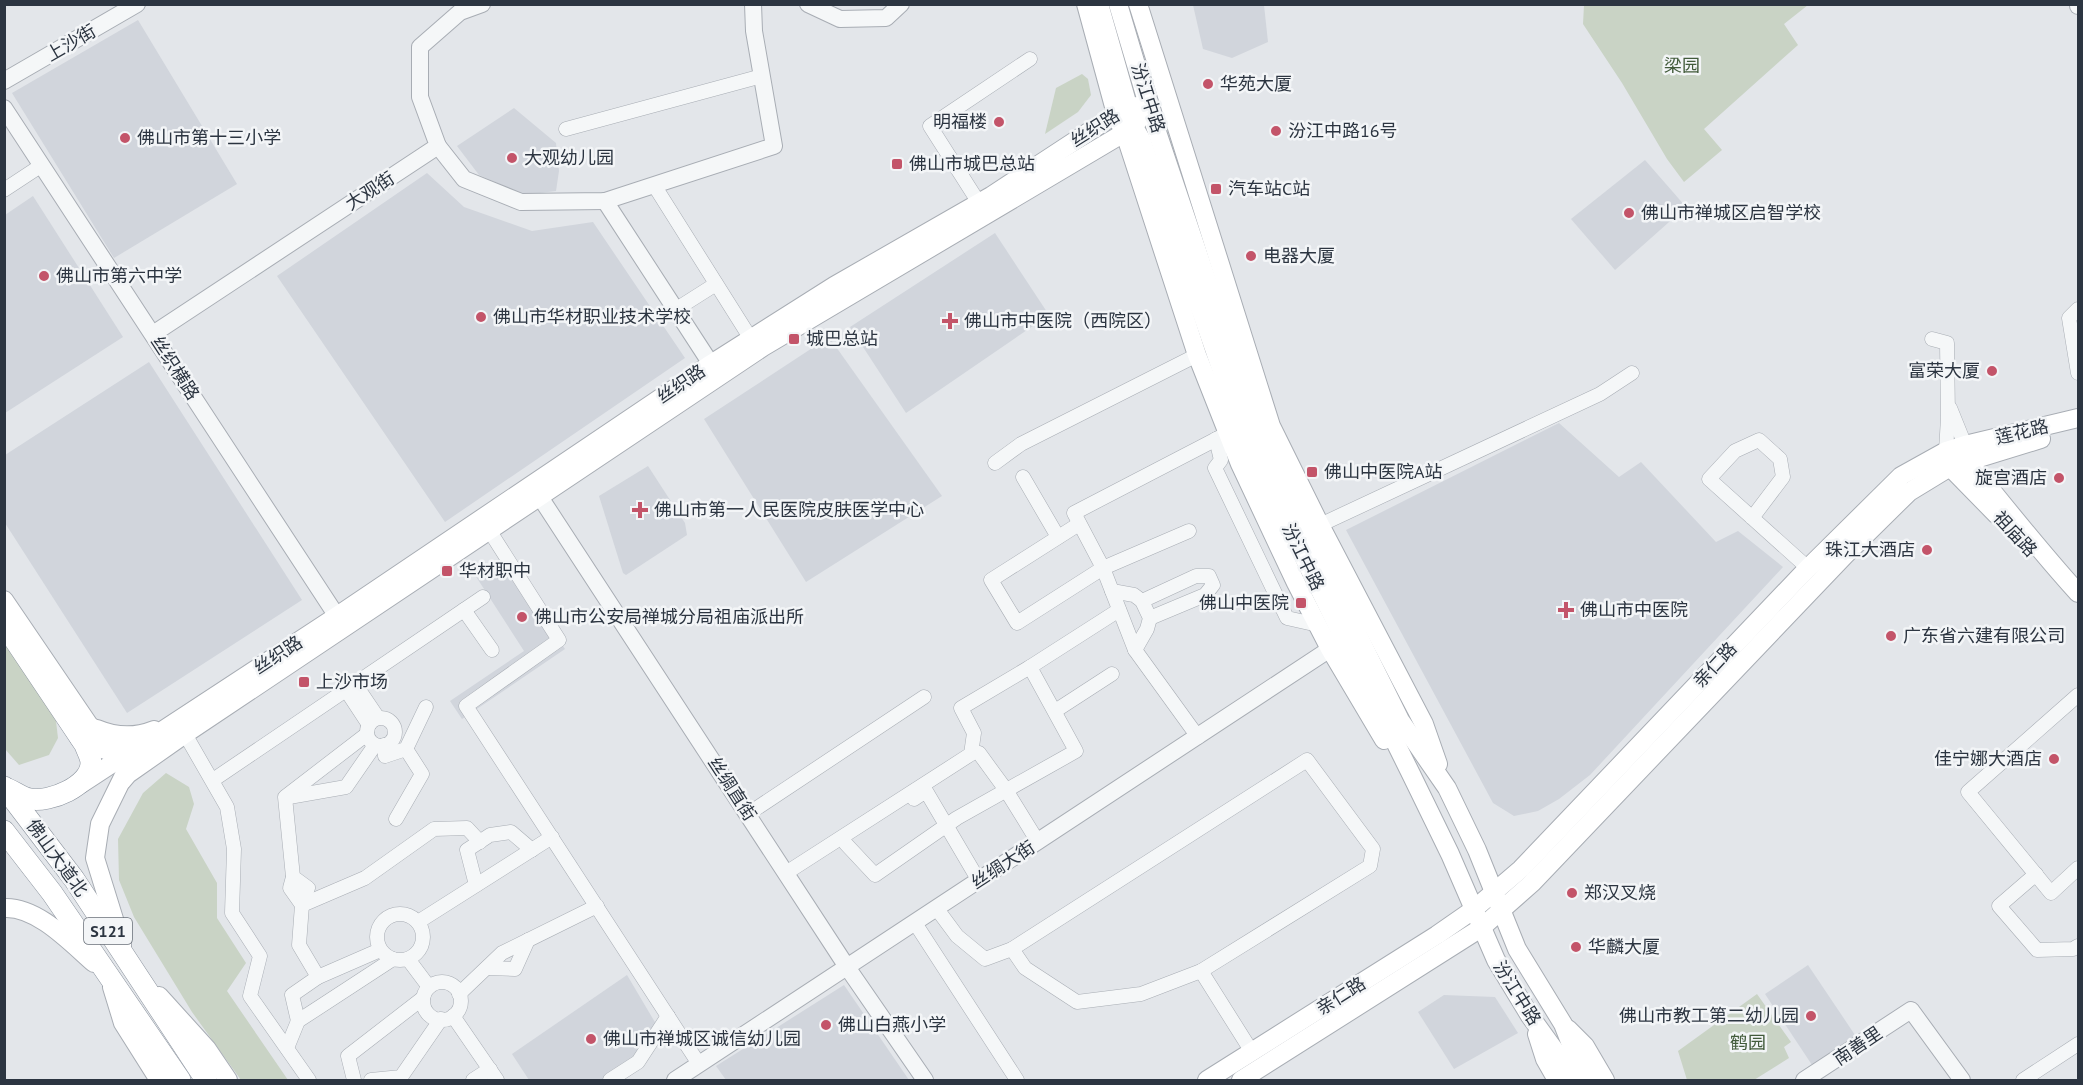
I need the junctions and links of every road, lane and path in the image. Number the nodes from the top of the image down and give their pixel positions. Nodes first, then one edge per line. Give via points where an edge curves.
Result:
1 (137, 4) edge
2 (482, 4) edge
3 (753, 4) edge
4 (808, 4) edge
5 (901, 4) edge
6 (1086, 4) edge
7 (1099, 4) edge
8 (1118, 4) edge
9 (1137, 4) edge
10 (1030, 59) dead end
11 (762, 76) junction
12 (4, 81) edge
13 (1148, 105) junction
14 (4, 108) edge
15 (1122, 111) junction
16 (566, 129) dead end
17 (1132, 136) junction
18 (438, 146) junction
19 (42, 165) junction
20 (654, 185) junction
21 (4, 190) edge
22 (605, 201) junction
23 (979, 203) junction
24 (716, 284) junction
25 (2079, 309) edge
26 (675, 310) junction
27 (153, 334) junction
28 (751, 339) junction
29 (1932, 339) dead end
30 (1197, 355) junction
31 (711, 364) junction
32 (1632, 373) dead end
33 (2079, 373) edge
34 (1947, 403) junction
35 (2079, 418) edge
36 (2079, 429) edge
37 (1222, 436) junction
38 (1966, 453) junction
39 (1948, 459) junction
40 (995, 463) dead end
41 (1023, 477) dead end
42 (540, 496) junction
43 (1752, 518) junction
44 (1079, 524) junction
45 (1320, 525) junction
46 (489, 530) junction
47 (1189, 531) dead end
48 (1058, 537) junction
49 (1102, 567) junction
50 (1808, 568) junction
51 (1112, 591) junction
52 (2079, 592) edge
53 (483, 597) dead end
54 (4, 600) edge
55 (1142, 601) junction
56 (2079, 603) edge
57 (464, 610) junction
58 (1119, 610) junction
59 (1150, 618) junction
60 (341, 622) junction
61 (4, 624) edge
62 (1318, 625) junction
63 (1330, 649) junction
64 (492, 650) dead end
65 (1135, 650) junction
66 (1030, 667) junction
67 (1112, 674) dead end
68 (351, 687) junction
69 (2079, 695) edge
70 (924, 697) dead end
71 (426, 707) dead end
72 (1055, 711) junction
73 (179, 729) junction
74 (84, 731) junction
75 (375, 733) junction
76 (1198, 737) junction
77 (406, 749) junction
78 (980, 753) dead end
79 (126, 755) junction
80 (1411, 774) junction
81 (213, 780) junction
82 (122, 781) junction
83 (77, 786) junction
84 (5, 787) edge
85 (1447, 788) junction
86 (1006, 790) junction
87 (285, 797) junction
88 (748, 814) junction
89 (396, 819) dead end
90 (947, 825) junction
91 (4, 831) edge
92 (552, 837) junction
93 (480, 842) junction
94 (1038, 842) junction
95 (846, 844) junction
96 (532, 850) junction
97 (817, 861) dead end
98 (2079, 868) edge
99 (786, 873) junction
100 (2036, 874) junction
101 (979, 881) junction
102 (476, 885) junction
103 (1494, 893) junction
104 (302, 905) junction
105 (597, 906) junction
106 (4, 908) edge
107 (937, 909) junction
108 (1473, 910) junction
109 (1502, 912) junction
110 (418, 922) junction
111 (915, 923) junction
112 (1481, 928) junction
113 (528, 940) junction
114 (2079, 946) edge
115 (1012, 949) junction
116 (380, 950) junction
117 (393, 959) junction
118 (408, 959) junction
119 (127, 960) junction
120 (487, 968) junction
121 (847, 968) junction
122 (1201, 971) junction
123 (108, 975) junction
124 (318, 976) junction
125 (426, 992) junction
126 (459, 994) junction
127 (668, 1016) junction
128 (1530, 1016) junction
129 (447, 1018) junction
130 (298, 1021) junction
131 (1563, 1024) junction
132 (2079, 1044) edge
133 (286, 1048) junction
134 (1252, 1052) junction
135 (699, 1064) junction
136 (493, 1075) edge
137 (159, 1080) edge
138 (180, 1080) edge
139 (206, 1080) edge
140 (228, 1080) edge
141 (309, 1080) edge
142 (354, 1080) edge
143 (371, 1080) edge
144 (473, 1080) edge
145 (610, 1080) edge
146 (675, 1080) edge
147 (925, 1080) edge
148 (1017, 1080) edge
149 (1207, 1080) edge
150 (1241, 1080) edge
151 (1557, 1080) edge
152 (1573, 1080) edge
153 (1589, 1080) edge
154 (1605, 1080) edge
155 (1804, 1080) edge
156 (1962, 1080) edge
157 (2023, 1080) edge

1 - 12 street, 上沙街
2 - 18 street via 460,12 420,47 420,98
3 - 11 street
4 - 5 street via 840,20 886,18
6 - 15 main road
7 - 15 main road, 汾江中路
8 - 13 main road, 汾江中路
9 - 45 main road via 1271,426
10 - 23 street via 930,126
11 - 16 street
11 - 20 street via 774,146
13 - 15 main road, 丝织路
13 - 17 main road, 丝织路
13 - 85 main road, 汾江中路 via 1259,435 1400,720
14 - 19 street, 丝织横路
15 - 17 main road, 汾江中路
15 - 23 main road, 丝织路
17 - 30 main road
17 - 42 main road, 丝织路 via 938,254 914,256 772,341
17 - 80 main road, 汾江中路 via 1247,443
18 - 22 street via 464,179 521,202
18 - 27 street, 大观街
19 - 21 street
19 - 27 street, 丝织横路
20 - 22 street
20 - 24 street
22 - 26 street
23 - 28 main road, 丝织路
24 - 26 street
24 - 28 street
25 - 33 street via 2069,318
26 - 31 street
27 - 60 street, 丝织横路
28 - 31 main road, 丝织路
29 - 34 street via 1947,343
30 - 37 main road
30 - 40 street via 1021,444
31 - 60 main road, 丝织路
32 - 45 street via 1600,394
34 - 38 street
34 - 39 street
35 - 38 main road, 莲花路
36 - 38 main road, 莲花路
37 - 44 street via 1074,513
37 - 62 main road via 1240,464
37 - 62 street via 1221,460 1215,468 1287,618
38 - 39 main road
38 - 52 main road, 祖庙路 via 2042,553
39 - 50 main road, 亲仁路 via 1901,476
39 - 56 main road, 祖庙路
39 - 109 main road, 亲仁路 via 1869,531
41 - 48 street
42 - 46 main road, 丝织路
42 - 88 street, 丝绸直街
43 - 43 street via 1709,479 1735,451 1759,440 1780,459 1783,477
43 - 50 street
44 - 48 street
44 - 49 street
45 - 85 main road via 1424,724
46 - 60 main road, 丝织路
46 - 92 street via 559,640 466,706
47 - 49 street
48 - 49 street via 991,580 1017,623
49 - 51 street
50 - 103 main road, 亲仁路
51 - 55 street via 1134,595
51 - 58 street
53 - 57 street
54 - 74 main road
55 - 59 street
55 - 59 street via 1196,576 1209,576 1213,585 1205,595
57 - 64 street
57 - 68 street
58 - 65 street
58 - 66 street
59 - 65 street
60 - 73 main road, 丝织路
61 - 74 highway
62 - 63 main road
63 - 76 street, 丝绸大街
63 - 80 main road via 1378,733
65 - 76 street
66 - 72 street
66 - 99 street via 961,708 974,733 971,754
67 - 72 street
68 - 75 street
68 - 81 street
69 - 100 street via 1968,792
70 - 88 street
71 - 77 street
72 - 86 street via 1076,751
73 - 74 main road via 133,736
73 - 79 main road via 171,741
73 - 81 street
73 - 82 main road
74 - 79 highway via 91,744
74 - 83 highway via 91,764 89,774
75 - 77 street via 385,756
75 - 87 street
75 - 87 street via 346,787
76 - 94 street, 丝绸大街
77 - 89 street via 422,774
78 - 86 street
79 - 82 main road via 127,769
79 - 83 main road
80 - 108 main road, 汾江中路
81 - 133 street via 227,807 231,826 232,913 261,956 250,996
82 - 119 main road via 100,824 95,858
83 - 84 highway via 51,798 31,800
84 - 119 highway, 佛山大道北 / S121 via 74,879
85 - 103 main road, 汾江中路
86 - 90 street
86 - 94 street
87 - 104 street via 293,877 308,888
88 - 99 street, 丝绸直街
90 - 95 street via 875,875
90 - 95 street via 926,791
90 - 101 street
91 - 123 highway, 佛山大道北 / S121
92 - 96 street
92 - 105 street
93 - 96 street via 511,832
93 - 102 street via 467,850
93 - 104 street via 467,828 434,829 365,878
94 - 101 street, 丝绸大街
95 - 97 street
96 - 102 street
98 - 100 street via 2051,892
99 - 121 street, 丝绸直街
100 - 114 street via 1999,906 2037,950
101 - 107 street, 丝绸大街
102 - 110 street
103 - 108 main road, 亲仁路
103 - 109 main road, 汾江中路
104 - 124 street via 299,945
105 - 113 street
105 - 127 street
106 - 123 main road via 12,907 46,921
107 - 111 street, 丝绸大街
107 - 115 street via 957,936 985,959
108 - 112 main road, 汾江中路
108 - 134 main road, 亲仁路
109 - 112 main road, 亲仁路
109 - 131 main road, 汾江中路 via 1517,949
110 - 116 street via 398,914 384,921 377,935
110 - 118 street via 422,943
111 - 121 street, 丝绸大街
111 - 148 street
112 - 128 main road, 汾江中路
112 - 150 main road, 亲仁路
113 - 120 street via 502,953
113 - 120 street via 515,969
115 - 122 street via 1024,968 1077,1002 1141,994
115 - 122 street via 1307,760 1373,849 1370,866
116 - 117 street
116 - 124 street
117 - 118 street
117 - 130 street
118 - 125 street
119 - 139 highway, 佛山大道北 / S121
119 - 140 main road via 207,1049
120 - 126 street
121 - 135 street, 丝绸大街
121 - 147 street, 丝绸直街
122 - 134 street
123 - 137 main road via 123,1023
123 - 138 highway, 佛山大道北 / S121
124 - 130 street via 292,995
125 - 126 street via 446,982
125 - 129 street via 423,1004 429,1015
125 - 142 street via 348,1056
126 - 129 street via 460,1006
127 - 135 street
127 - 145 street via 638,1062
128 - 151 main road
128 - 152 main road, 汾江中路
129 - 136 street
129 - 143 street via 401,1077
130 - 133 street
131 - 153 main road
131 - 154 main road via 1586,1046
132 - 157 street
133 - 141 street
134 - 149 main road, 亲仁路
135 - 146 street, 丝绸大街
136 - 144 street
155 - 156 street, 南善里 via 1911,1010

